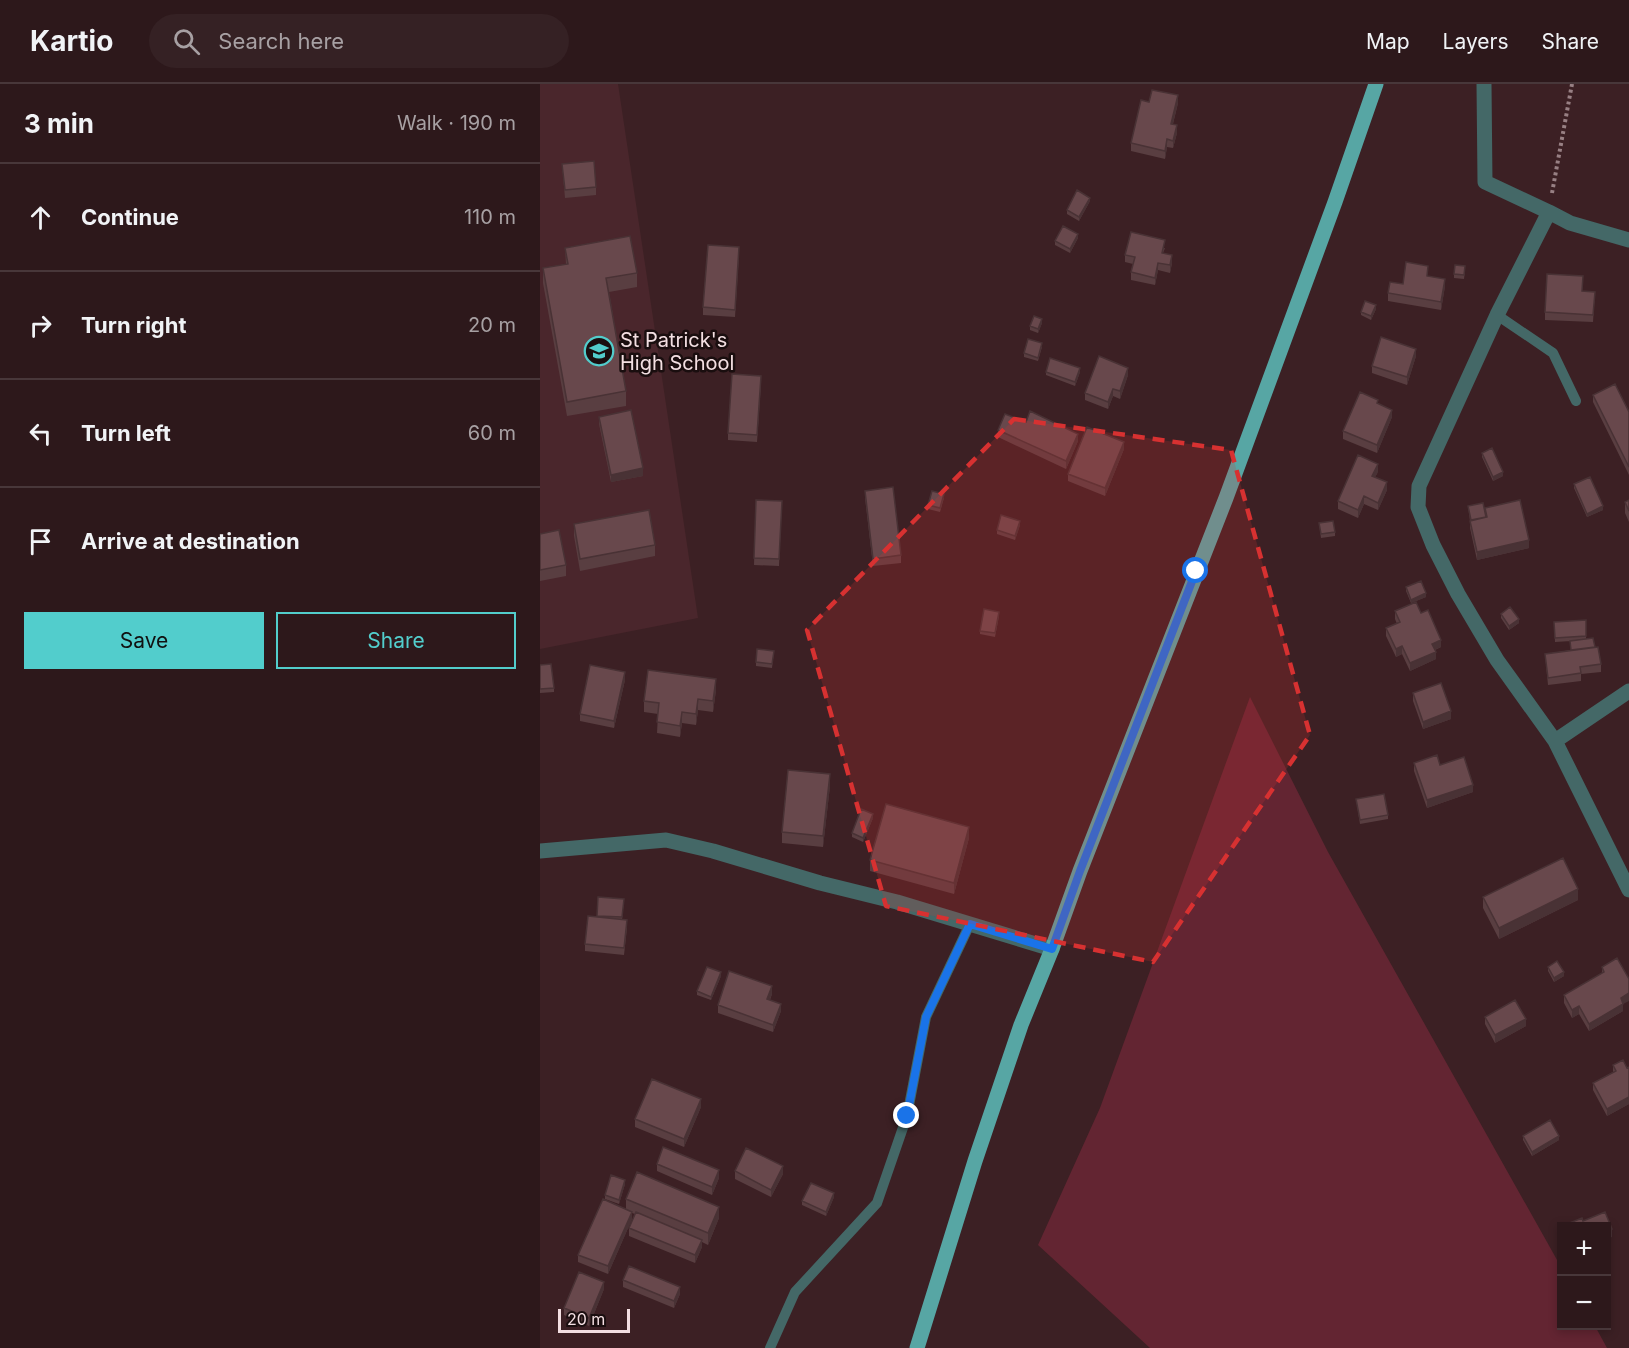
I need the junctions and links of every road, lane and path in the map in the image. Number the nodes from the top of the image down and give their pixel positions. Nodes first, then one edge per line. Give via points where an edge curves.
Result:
1 (1376, 84) edge
2 (1484, 84) edge
3 (1572, 84) edge
4 (1549, 212) junction
5 (1629, 240) edge
6 (1497, 315) junction
7 (1576, 401) dead end
8 (1629, 691) edge
9 (1555, 741) junction
10 (540, 851) edge
11 (1629, 890) edge
12 (970, 924) junction
13 (1052, 949) junction
14 (770, 1348) edge
15 (917, 1348) edge

1 - 13 main road via 1226,498
2 - 4 street via 1485,182
3 - 4 path
4 - 5 street
4 - 6 street
6 - 7 lane via 1553,353
6 - 9 street via 1419,486 1418,507 1458,594 1497,660
8 - 9 street
9 - 11 street
10 - 12 street via 666,840
12 - 13 street
12 - 14 lane via 926,1017 907,1116 877,1203 795,1293
13 - 15 main road via 978,1150

